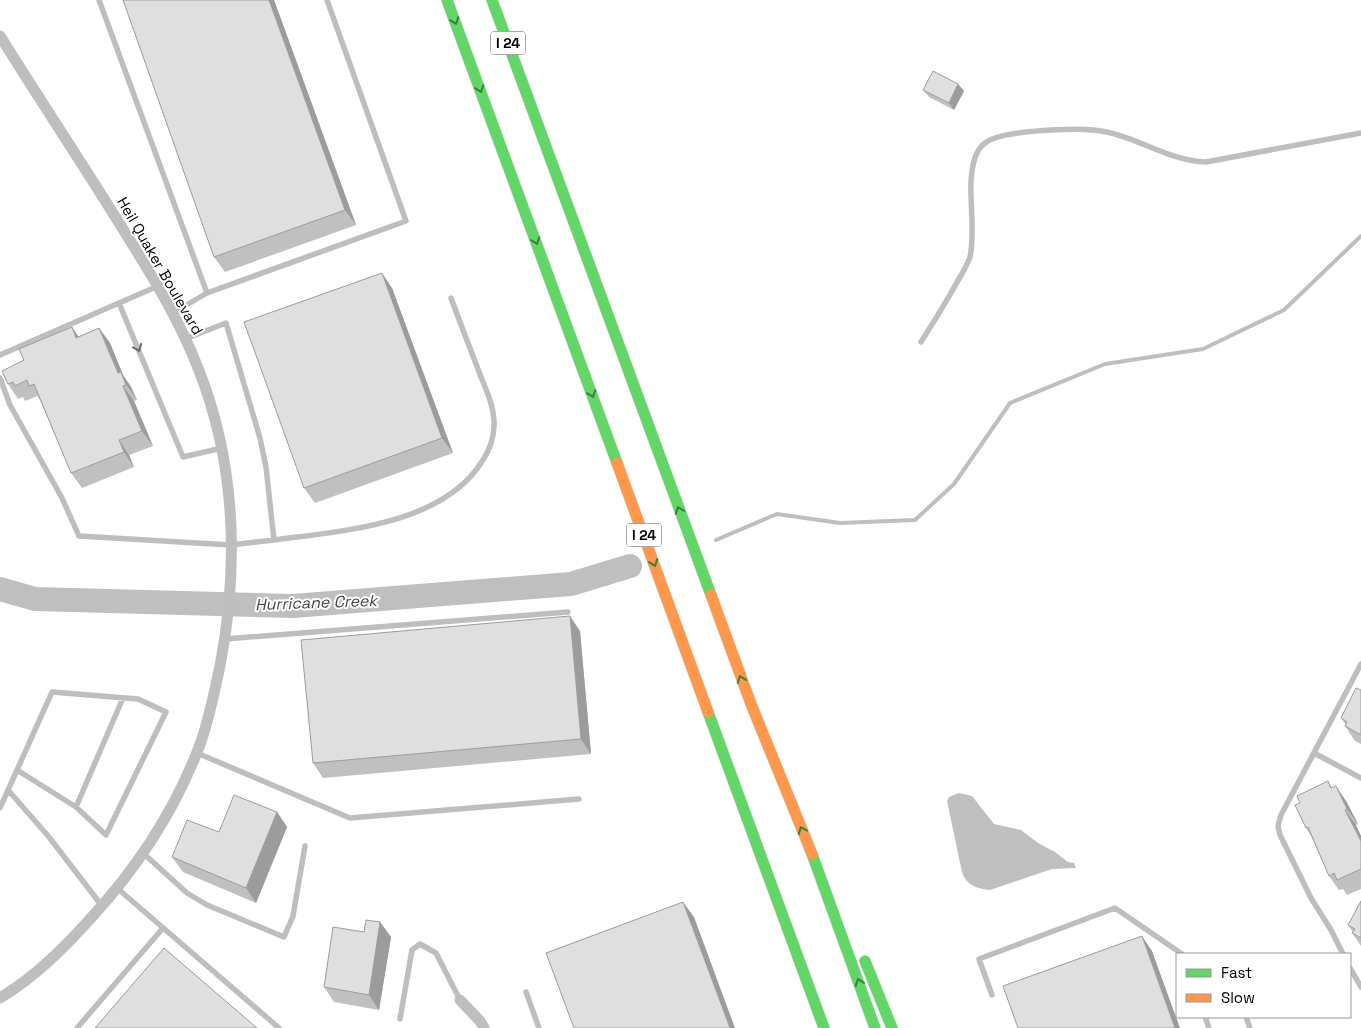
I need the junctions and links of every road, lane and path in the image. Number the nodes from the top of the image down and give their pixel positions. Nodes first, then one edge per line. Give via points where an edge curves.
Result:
1 (99, 0) edge
2 (327, 0) edge
3 (447, 0) edge
4 (492, 0) edge
5 (0, 36) edge
6 (1361, 133) edge
7 (158, 286) junction
8 (206, 293) junction
9 (451, 298) dead end
10 (119, 303) junction
11 (173, 313) junction
12 (185, 339) junction
13 (921, 342) dead end
14 (0, 355) edge
15 (0, 378) edge
16 (222, 448) junction
17 (274, 540) junction
18 (231, 545) junction
19 (568, 612) dead end
20 (225, 639) junction
21 (1361, 664) edge
22 (123, 698) junction
23 (197, 753) junction
24 (1314, 753) junction
25 (17, 770) junction
26 (1361, 778) edge
27 (8, 790) junction
28 (579, 800) dead end
29 (76, 807) junction
30 (0, 808) edge
31 (305, 846) dead end
32 (142, 853) junction
33 (816, 862) junction
34 (117, 888) junction
35 (102, 906) junction
36 (163, 928) junction
37 (1181, 953) edge
38 (1342, 953) edge
39 (1351, 970) edge
40 (1361, 987) edge
41 (526, 992) dead end
42 (992, 995) dead end
43 (0, 998) edge
44 (460, 1000) joint
45 (400, 1019) dead end
46 (77, 1028) edge
47 (279, 1028) edge
48 (484, 1028) edge
49 (538, 1028) edge
50 (824, 1028) edge
51 (875, 1028) edge
52 (892, 1028) edge

1 - 8 lane
2 - 8 lane via 406,221
3 -> 50 highway, I 24
33 -> 4 highway, I 24 via 747,695
5 - 7 street, Heil Quaker Boulevard
6 - 13 lane via 1206,162 1184,159 1120,135 1097,130 1035,132 992,139 980,148 973,168 968,263
7 - 10 lane
7 - 11 street, Heil Quaker Boulevard
8 - 11 lane
9 - 17 lane via 493,410 493,436 478,468 448,496 407,516
10 - 14 lane
10 -> 16 lane via 184,457
11 - 12 street, Heil Quaker Boulevard
12 - 16 street, Heil Quaker Boulevard via 210,402
12 - 17 lane via 226,323 260,438
15 - 18 lane via 10,405 62,498 79,536
16 - 18 street, Heil Quaker Boulevard
17 - 18 lane
18 - 20 street, Heil Quaker Boulevard
19 - 20 lane
20 - 23 street, Heil Quaker Boulevard
21 - 24 lane
22 - 25 lane via 52,692
22 - 29 lane
22 - 29 lane via 138,699 166,712 106,835
23 - 28 lane via 350,818
23 - 32 street, Heil Quaker Boulevard via 179,792
24 - 26 lane
24 - 38 lane via 1281,815 1279,831 1311,898
25 - 27 lane
25 - 29 lane
27 - 30 lane
27 - 35 lane
31 - 32 lane via 293,916 284,937 207,906 187,893
32 - 34 street, Heil Quaker Boulevard
51 -> 33 highway, I 24
33 - 52 highway via 872,976
34 - 35 street, Heil Quaker Boulevard
34 - 36 lane
35 - 43 street, Heil Quaker Boulevard via 54,957
36 - 46 lane
36 - 47 lane
37 - 42 lane via 1115,908 979,959
39 - 40 lane
41 - 49 lane
44 - 45 lane via 436,953 420,944 412,950
44 - 48 street

